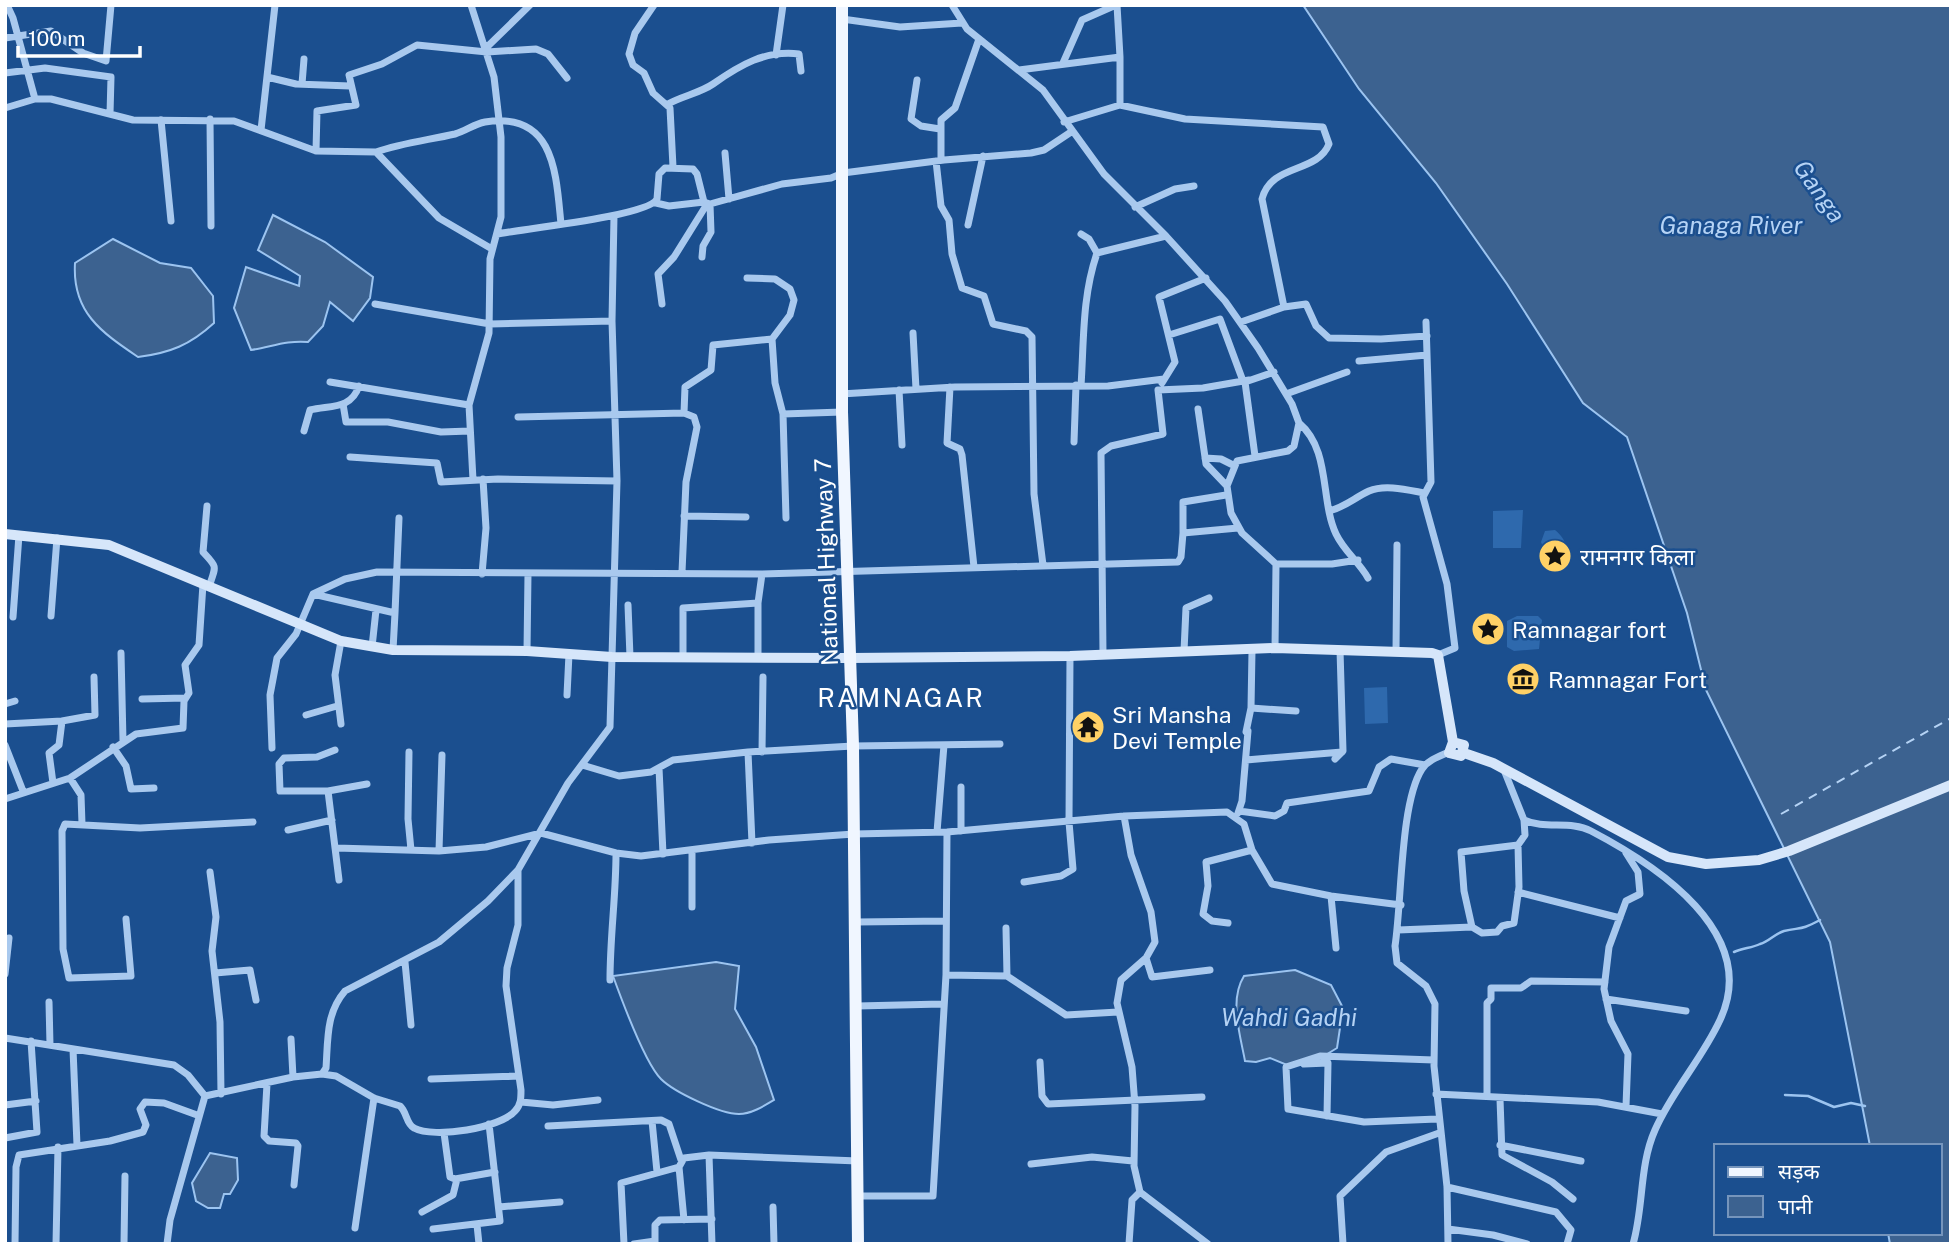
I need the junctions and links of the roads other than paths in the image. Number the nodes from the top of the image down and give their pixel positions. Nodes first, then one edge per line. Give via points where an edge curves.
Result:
1 (7, 5) edge
2 (111, 5) edge
3 (275, 5) edge
4 (471, 5) edge
5 (530, 5) edge
6 (654, 5) edge
7 (783, 5) edge
8 (952, 5) edge
9 (1117, 5) edge
10 (842, 12) edge
11 (962, 23) junction
12 (18, 36) junction
13 (5, 38) edge
14 (979, 39) junction
15 (487, 50) junction
16 (776, 55) junction
17 (1120, 57) junction
18 (304, 59) dead end
19 (1063, 63) junction
20 (26, 69) junction
21 (1020, 70) junction
22 (801, 71) dead end
23 (5, 73) edge
24 (267, 77) junction
25 (567, 78) dead end
26 (917, 80) dead end
27 (302, 84) junction
28 (349, 86) junction
29 (35, 99) junction
30 (668, 104) junction
31 (1120, 105) junction
32 (5, 108) edge
33 (110, 114) junction
34 (210, 119) junction
35 (161, 120) junction
36 (499, 121) junction
37 (1063, 122) junction
38 (940, 129) junction
39 (261, 130) junction
40 (1071, 132) junction
41 (316, 151) junction
42 (376, 152) junction
43 (725, 153) dead end
44 (983, 156) junction
45 (938, 160) junction
46 (673, 167) junction
47 (842, 173) junction
48 (1194, 186) dead end
49 (729, 199) junction
50 (656, 203) junction
51 (707, 203) junction
52 (1135, 207) junction
53 (614, 216) junction
54 (171, 221) dead end
55 (561, 224) junction
56 (968, 225) dead end
57 (211, 226) dead end
58 (497, 234) junction
59 (1080, 234) dead end
60 (1166, 236) junction
61 (492, 249) junction
62 (1097, 253) junction
63 (702, 257) dead end
64 (747, 278) dead end
65 (1206, 278) junction
66 (375, 303) dead end
67 (662, 304) dead end
68 (1284, 307) junction
69 (612, 321) junction
70 (1241, 322) junction
71 (1426, 322) dead end
72 (490, 324) junction
73 (913, 333) dead end
74 (1169, 335) junction
75 (1427, 336) junction
76 (772, 339) junction
77 (1427, 355) junction
78 (1359, 361) dead end
79 (1274, 372) junction
80 (1347, 372) dead end
81 (1164, 379) junction
82 (1246, 380) junction
83 (330, 382) dead end
84 (1034, 385) junction
85 (359, 386) junction
86 (1079, 386) junction
87 (950, 387) junction
88 (916, 389) junction
89 (899, 390) junction
90 (1158, 390) junction
91 (841, 394) junction
92 (1286, 394) junction
93 (344, 404) junction
94 (469, 405) junction
95 (1198, 409) dead end
96 (842, 412) junction
97 (684, 413) junction
98 (783, 414) junction
99 (615, 415) junction
100 (517, 417) dead end
101 (1299, 423) junction
102 (304, 431) dead end
103 (470, 431) junction
104 (1074, 442) dead end
105 (902, 445) dead end
106 (1255, 456) junction
107 (350, 457) dead end
108 (1205, 458) junction
109 (1233, 465) junction
110 (483, 479) junction
111 (473, 480) junction
112 (617, 481) junction
113 (1226, 491) junction
114 (1424, 492) junction
115 (207, 506) dead end
116 (1329, 511) junction
117 (684, 516) junction
118 (746, 517) dead end
119 (399, 518) dead end
120 (786, 519) dead end
121 (1238, 528) junction
122 (1183, 533) junction
123 (5, 534) edge
124 (19, 535) junction
125 (57, 538) junction
126 (1397, 545) dead end
127 (1357, 560) junction
128 (1101, 564) junction
129 (1276, 564) junction
130 (1043, 565) junction
131 (974, 567) junction
132 (847, 571) junction
133 (614, 572) junction
134 (682, 572) junction
135 (397, 573) junction
136 (482, 574) junction
137 (528, 574) junction
138 (762, 574) junction
139 (1368, 578) dead end
140 (206, 586) junction
141 (313, 594) junction
142 (1209, 598) dead end
143 (758, 603) junction
144 (628, 606) dead end
145 (376, 610) junction
146 (395, 613) junction
147 (51, 615) dead end
148 (13, 617) dead end
149 (300, 626) junction
150 (341, 641) junction
151 (373, 647) junction
152 (1275, 648) junction
153 (393, 650) junction
154 (1340, 650) junction
155 (527, 651) junction
156 (1184, 651) junction
157 (1252, 651) junction
158 (1396, 651) junction
159 (121, 653) dead end
160 (1103, 653) junction
161 (569, 654) junction
162 (1438, 655) junction
163 (1070, 656) junction
164 (612, 657) junction
165 (630, 657) junction
166 (683, 657) junction
167 (758, 658) junction
168 (850, 658) junction
169 (94, 677) dead end
170 (763, 677) dead end
171 (567, 695) dead end
172 (185, 698) junction
173 (142, 699) dead end
174 (15, 701) dead end
175 (5, 704) edge
176 (337, 706) junction
177 (1251, 708) junction
178 (1296, 711) dead end
179 (306, 715) dead end
180 (62, 721) junction
181 (5, 724) edge
182 (341, 724) dead end
183 (123, 741) junction
184 (1000, 744) dead end
185 (944, 745) junction
186 (853, 746) junction
187 (6, 747) edge
188 (113, 747) junction
189 (1451, 747) junction
190 (272, 748) dead end
191 (335, 750) dead end
192 (1343, 751) junction
193 (409, 752) dead end
194 (748, 752) junction
195 (762, 752) junction
196 (442, 755) dead end
197 (1335, 759) dead end
198 (1245, 760) junction
199 (582, 765) junction
200 (1426, 765) junction
201 (659, 768) junction
202 (1504, 770) junction
203 (70, 778) junction
204 (54, 783) junction
205 (367, 784) dead end
206 (1951, 785) edge
207 (961, 787) dead end
208 (154, 788) dead end
209 (23, 791) junction
210 (328, 791) junction
211 (5, 799) edge
212 (1238, 814) junction
213 (1124, 816) junction
214 (332, 820) junction
215 (1524, 820) junction
216 (253, 822) dead end
217 (1069, 822) junction
218 (82, 824) junction
219 (288, 830) dead end
220 (961, 831) junction
221 (937, 832) junction
222 (947, 832) junction
223 (541, 833) junction
224 (854, 834) junction
225 (752, 843) junction
226 (1518, 845) junction
227 (336, 848) junction
228 (1623, 849) junction
229 (411, 850) junction
230 (1252, 850) junction
231 (439, 851) junction
232 (692, 851) junction
233 (616, 853) junction
234 (663, 854) junction
235 (517, 870) junction
236 (210, 872) dead end
237 (339, 880) dead end
238 (1024, 882) dead end
239 (1518, 892) junction
240 (1331, 896) junction
241 (1401, 905) junction
242 (692, 907) dead end
243 (1620, 918) junction
244 (126, 919) dead end
245 (946, 920) junction
246 (856, 922) junction
247 (1228, 923) dead end
248 (1472, 927) junction
249 (1006, 928) dead end
250 (1398, 930) junction
251 (9, 938) dead end
252 (1336, 948) dead end
253 (1146, 958) junction
254 (405, 962) junction
255 (1210, 970) dead end
256 (215, 973) junction
257 (5, 974) edge
258 (946, 975) junction
259 (1007, 976) junction
260 (610, 980) dead end
261 (1605, 982) junction
262 (1606, 999) junction
263 (256, 1000) dead end
264 (49, 1002) dead end
265 (942, 1004) junction
266 (857, 1006) junction
267 (1686, 1011) dead end
268 (1118, 1012) junction
269 (411, 1025) dead end
270 (5, 1038) edge
271 (291, 1040) dead end
272 (31, 1041) junction
273 (50, 1045) junction
274 (73, 1049) junction
275 (1434, 1060) junction
276 (1041, 1062) dead end
277 (1295, 1064) junction
278 (323, 1074) junction
279 (519, 1076) junction
280 (293, 1077) junction
281 (431, 1079) dead end
282 (267, 1084) junction
283 (221, 1094) junction
284 (1436, 1094) junction
285 (205, 1096) junction
286 (1487, 1096) junction
287 (1202, 1097) dead end
288 (373, 1098) junction
289 (1134, 1098) junction
290 (1500, 1099) junction
291 (598, 1100) dead end
292 (36, 1101) junction
293 (521, 1102) junction
294 (5, 1105) edge
295 (1626, 1105) junction
296 (1662, 1114) junction
297 (197, 1115) junction
298 (1327, 1116) junction
299 (1437, 1118) junction
300 (652, 1121) junction
301 (489, 1124) junction
302 (548, 1126) dead end
303 (444, 1133) junction
304 (1439, 1133) junction
305 (5, 1138) edge
306 (77, 1145) junction
307 (1500, 1145) junction
308 (58, 1147) junction
309 (709, 1155) junction
310 (858, 1161) junction
311 (1133, 1161) junction
312 (1581, 1161) dead end
313 (680, 1163) junction
314 (1031, 1164) dead end
315 (495, 1172) junction
316 (657, 1172) junction
317 (125, 1175) dead end
318 (457, 1179) junction
319 (294, 1185) dead end
320 (1447, 1187) junction
321 (1140, 1192) junction
322 (859, 1196) junction
323 (1573, 1199) dead end
324 (559, 1202) dead end
325 (773, 1206) dead end
326 (499, 1207) junction
327 (422, 1212) dead end
328 (712, 1219) junction
329 (684, 1220) junction
330 (477, 1225) junction
331 (355, 1228) dead end
332 (433, 1229) dead end
333 (1448, 1229) junction
334 (655, 1242) edge
335 (15, 1244) edge
336 (56, 1244) edge
337 (124, 1244) edge
338 (167, 1244) edge
339 (479, 1244) edge
340 (624, 1244) edge
341 (634, 1244) edge
342 (712, 1244) edge
343 (774, 1244) edge
344 (858, 1244) edge
345 (1129, 1244) edge
346 (1208, 1244) edge
347 (1343, 1244) edge
348 (1448, 1244) edge
349 (1527, 1244) edge
350 (1567, 1244) edge
351 (1633, 1244) edge

1 - 12 street
2 - 12 street via 106,61 83,53 51,31
3 - 24 street
4 - 15 street
5 - 15 street
6 - 30 street via 635,33 629,54 653,93
7 - 16 street
8 - 11 street
9 - 17 street
9 - 19 street via 1082,20
10 - 11 street via 900,27
10 - 47 main road, National Highway 7
11 - 14 street
12 - 13 street
12 - 20 street
14 - 21 street
14 - 38 street via 956,108 941,120
15 - 25 street via 543,51
15 - 28 street via 411,46 373,68 352,72
15 - 36 street
16 - 22 street via 799,54
16 - 30 street via 731,69 712,84
17 - 19 street
17 - 31 street
18 - 27 street
19 - 21 street
20 - 23 street
20 - 29 street
20 - 33 street via 111,77
21 - 37 street via 1049,98
24 - 27 street
24 - 39 street
26 - 38 street via 911,119
27 - 28 street
28 - 41 street via 356,105 317,111
29 - 32 street
29 - 33 street via 76,103
30 - 46 street
31 - 37 street
31 - 68 street via 1185,119 1323,127 1329,144 1325,154 1275,178 1262,199
33 - 35 street
34 - 35 street
34 - 39 street
34 - 57 street
35 - 54 street
36 - 42 street
36 - 55 street via 531,130 545,142 554,167
36 - 58 street
37 - 40 street
38 - 45 street
39 - 41 street
40 - 44 street via 1038,152
40 - 52 street
41 - 42 street
42 - 61 street via 439,218
43 - 49 street
44 - 45 street
44 - 56 street
45 - 47 street
45 - 84 street via 941,206 949,220 960,285 985,296 993,324 1030,334
46 - 50 street via 659,174
46 - 51 street via 696,171
47 - 49 street
47 - 91 main road, National Highway 7
48 - 52 street via 1175,189
49 - 51 street
50 - 51 street
50 - 53 street
51 - 63 street via 711,232
51 - 67 street via 674,257 658,274
52 - 60 street
53 - 55 street
53 - 69 street
55 - 58 street
58 - 61 street
59 - 62 street
60 - 62 street
60 - 65 street
61 - 72 street
62 - 86 street via 1088,280
64 - 76 street via 775,279 793,293 790,315
65 - 70 street
65 - 74 street via 1159,296
66 - 72 street
68 - 70 street
68 - 75 street via 1306,304 1329,338
69 - 72 street
69 - 99 street
70 - 79 street
71 - 75 street
72 - 94 street
73 - 88 street
74 - 81 street via 1175,362
74 - 82 street via 1220,319
75 - 77 street
76 - 97 street via 713,345 711,370 685,387
76 - 98 street
77 - 78 street
77 - 114 street via 1431,482
79 - 82 street
79 - 92 street
80 - 92 street
81 - 86 street
81 - 90 street
82 - 90 street
82 - 106 street
83 - 85 street
84 - 86 street
84 - 87 street
84 - 130 street via 1034,494
85 - 93 street via 353,400
85 - 94 street
86 - 104 street
87 - 88 street
87 - 131 street via 947,443 962,455
88 - 89 street
89 - 91 street
89 - 105 street
90 - 128 street via 1163,434 1111,446 1101,453
91 - 96 main road, National Highway 7
92 - 101 street
93 - 102 street via 310,410
93 - 103 street via 346,422
94 - 103 street
95 - 108 street
96 - 98 street
96 - 132 main road, National Highway 7
97 - 99 street
97 - 117 street via 694,417 697,427
98 - 120 street
99 - 100 street
99 - 112 street
101 - 106 street via 1292,449
101 - 116 street via 1318,454
103 - 111 street
106 - 109 street
107 - 111 street via 430,461 439,465 441,482
108 - 109 street
108 - 113 street via 1208,470
109 - 113 street
110 - 111 street
110 - 112 street
110 - 136 street via 486,528
112 - 133 street
113 - 121 street
113 - 122 street via 1183,502
114 - 116 street via 1371,490
114 - 162 street via 1425,511 1447,584 1455,648
115 - 140 street via 204,552 215,567
116 - 127 street via 1336,534
117 - 118 street
117 - 134 street
119 - 135 street
121 - 122 street
121 - 129 street
122 - 128 street via 1178,562
123 - 124 main road
124 - 125 main road
124 - 148 street
125 - 140 main road via 109,545
125 - 147 street
126 - 158 street
127 - 129 street
127 - 139 street
128 - 130 street
128 - 160 street
129 - 152 street
130 - 131 street
131 - 132 street
132 - 138 street
132 - 168 main road, National Highway 7
133 - 134 street
133 - 137 street
133 - 164 street
134 - 138 street
135 - 136 street
135 - 141 street via 363,574
135 - 146 street
136 - 137 street
137 - 155 street
138 - 143 street
140 - 149 main road
140 - 172 street via 199,645 186,660 189,693
141 - 145 street
141 - 149 street
142 - 156 street via 1186,608
143 - 166 street via 683,608
143 - 167 street
144 - 165 street
145 - 146 street
145 - 151 street
146 - 153 street
149 - 150 main road
149 - 190 street via 279,653 271,684
150 - 151 main road
150 - 176 street via 335,675
151 - 153 main road
152 - 154 main road
152 - 157 main road
153 - 155 main road
154 - 158 main road
154 - 192 street
155 - 161 main road
156 - 157 main road
156 - 160 main road
157 - 177 street
158 - 162 main road
159 - 183 street
160 - 163 main road
161 - 164 main road
161 - 171 street
162 - 189 main road
163 - 168 main road
163 - 217 street
164 - 165 main road
164 - 199 street via 610,727
165 - 166 main road
166 - 167 main road
167 - 168 main road
168 - 186 main road, National Highway 7
169 - 180 street via 95,715
170 - 195 street
172 - 173 street
172 - 183 street via 183,728 143,732
174 - 175 street
176 - 179 street
176 - 182 street
177 - 178 street
177 - 198 street via 1246,720
180 - 181 street
180 - 204 street via 59,745 49,753
183 - 188 street
184 - 185 street
185 - 186 street
185 - 221 street
186 - 195 street
186 - 224 main road, National Highway 7
187 - 209 street
188 - 203 street
188 - 208 street via 126,766 131,789
189 - 200 street
189 - 202 main road via 1464,745 1464,753
191 - 210 street via 317,757 284,758 279,764 280,791
192 - 197 street
192 - 198 street
193 - 229 street
194 - 195 street
194 - 201 street via 674,760
194 - 225 street
196 - 231 street
198 - 212 street
199 - 201 street via 619,776
199 - 223 street
200 - 212 street via 1386,761 1369,791 1287,803 1275,816
200 - 241 street via 1408,812
201 - 234 street
202 - 206 main road via 1668,857 1706,864 1759,860 1789,851
202 - 215 street
203 - 204 street
203 - 218 street via 81,795
204 - 209 street
205 - 210 street
207 - 220 street
209 - 211 street
210 - 214 street
212 - 213 street
212 - 230 street
213 - 217 street
213 - 253 street via 1154,932 1154,949
214 - 219 street
214 - 227 street
215 - 226 street via 1525,835
215 - 228 street via 1588,829
216 - 218 street via 140,828
217 - 220 street
217 - 238 street via 1073,869 1061,876
218 - 244 street via 65,824 62,831 63,949 69,978 131,976
220 - 222 street
221 - 222 street
221 - 224 street
222 - 245 street
223 - 231 street via 486,847
223 - 233 street
223 - 235 street
224 - 225 street
224 - 246 main road, National Highway 7
225 - 232 street
226 - 239 street
226 - 248 street via 1461,851
227 - 229 street
227 - 237 street
228 - 243 street via 1638,872 1640,894 1627,900
228 - 296 street via 1656,871 1709,921 1728,958 1728,988 1721,1017
229 - 231 street
230 - 240 street via 1272,884
230 - 247 street via 1206,862 1203,914 1212,921
232 - 234 street
232 - 242 street
233 - 234 street
233 - 260 street
235 - 254 street via 439,942
235 - 279 street via 518,925 506,986
236 - 256 street
239 - 243 street
239 - 248 street via 1514,923 1487,933
240 - 241 street
240 - 252 street
241 - 250 street
243 - 261 street via 1609,947
245 - 246 street
245 - 258 street
246 - 266 main road, National Highway 7
248 - 250 street
249 - 259 street
250 - 275 street via 1397,962 1426,986 1435,1004
251 - 257 street
253 - 255 street via 1152,977
253 - 268 street via 1121,980
254 - 269 street
254 - 278 street via 345,990 334,1003
256 - 263 street via 250,970
256 - 283 street
258 - 259 street
258 - 265 street
259 - 268 street via 1066,1015
261 - 262 street
261 - 286 street via 1531,981 1521,988 1491,988
262 - 267 street
262 - 295 street via 1611,1021 1628,1054
264 - 273 street
265 - 266 street
265 - 322 street via 933,1196
266 - 310 main road, National Highway 7
268 - 289 street via 1130,1056
270 - 272 street
271 - 280 street
272 - 273 street
272 - 292 street
273 - 274 street
274 - 285 street via 174,1065
274 - 306 street
275 - 277 street via 1320,1056
275 - 284 street
276 - 289 street via 1042,1096 1048,1104
277 - 298 street via 1328,1063
277 - 298 street via 1286,1067 1288,1109
278 - 280 street
278 - 288 street via 337,1076
279 - 281 street
279 - 293 street
280 - 282 street
282 - 283 street
282 - 319 street via 264,1136 298,1146
283 - 285 street
284 - 286 street
284 - 299 street
285 - 297 street
286 - 290 street
287 - 289 street
288 - 303 street via 400,1106 417,1130
288 - 331 street
289 - 311 street
290 - 295 street
290 - 307 street
291 - 293 street via 553,1105
292 - 294 street
292 - 305 street via 37,1132
293 - 301 street via 509,1118
295 - 296 street
296 - 351 street via 1646,1155
297 - 306 street via 164,1103 145,1102 140,1109 146,1125 143,1132
297 - 338 street
298 - 299 street via 1364,1122
299 - 304 street
300 - 302 street
300 - 313 street via 669,1124
300 - 316 street
301 - 303 street
301 - 315 street
303 - 318 street via 448,1173
304 - 320 street
304 - 347 street via 1387,1152 1340,1196
306 - 308 street
307 - 312 street
307 - 323 street via 1503,1156
308 - 335 street via 23,1154 17,1160
308 - 336 street
309 - 310 street
309 - 313 street
309 - 328 street
310 - 322 main road, National Highway 7
311 - 314 street via 1092,1157
311 - 321 street
313 - 316 street
313 - 329 street
315 - 318 street
315 - 326 street
316 - 340 street via 621,1183
317 - 337 street
318 - 327 street via 453,1195
320 - 333 street
320 - 350 street via 1556,1212 1571,1230
321 - 345 street via 1132,1200
321 - 346 street
322 - 344 main road, National Highway 7
324 - 326 street
325 - 343 street
326 - 330 street via 500,1221
328 - 329 street
328 - 342 street
329 - 334 street via 656,1222
330 - 332 street
330 - 339 street
333 - 348 street
333 - 349 street
334 - 341 street

